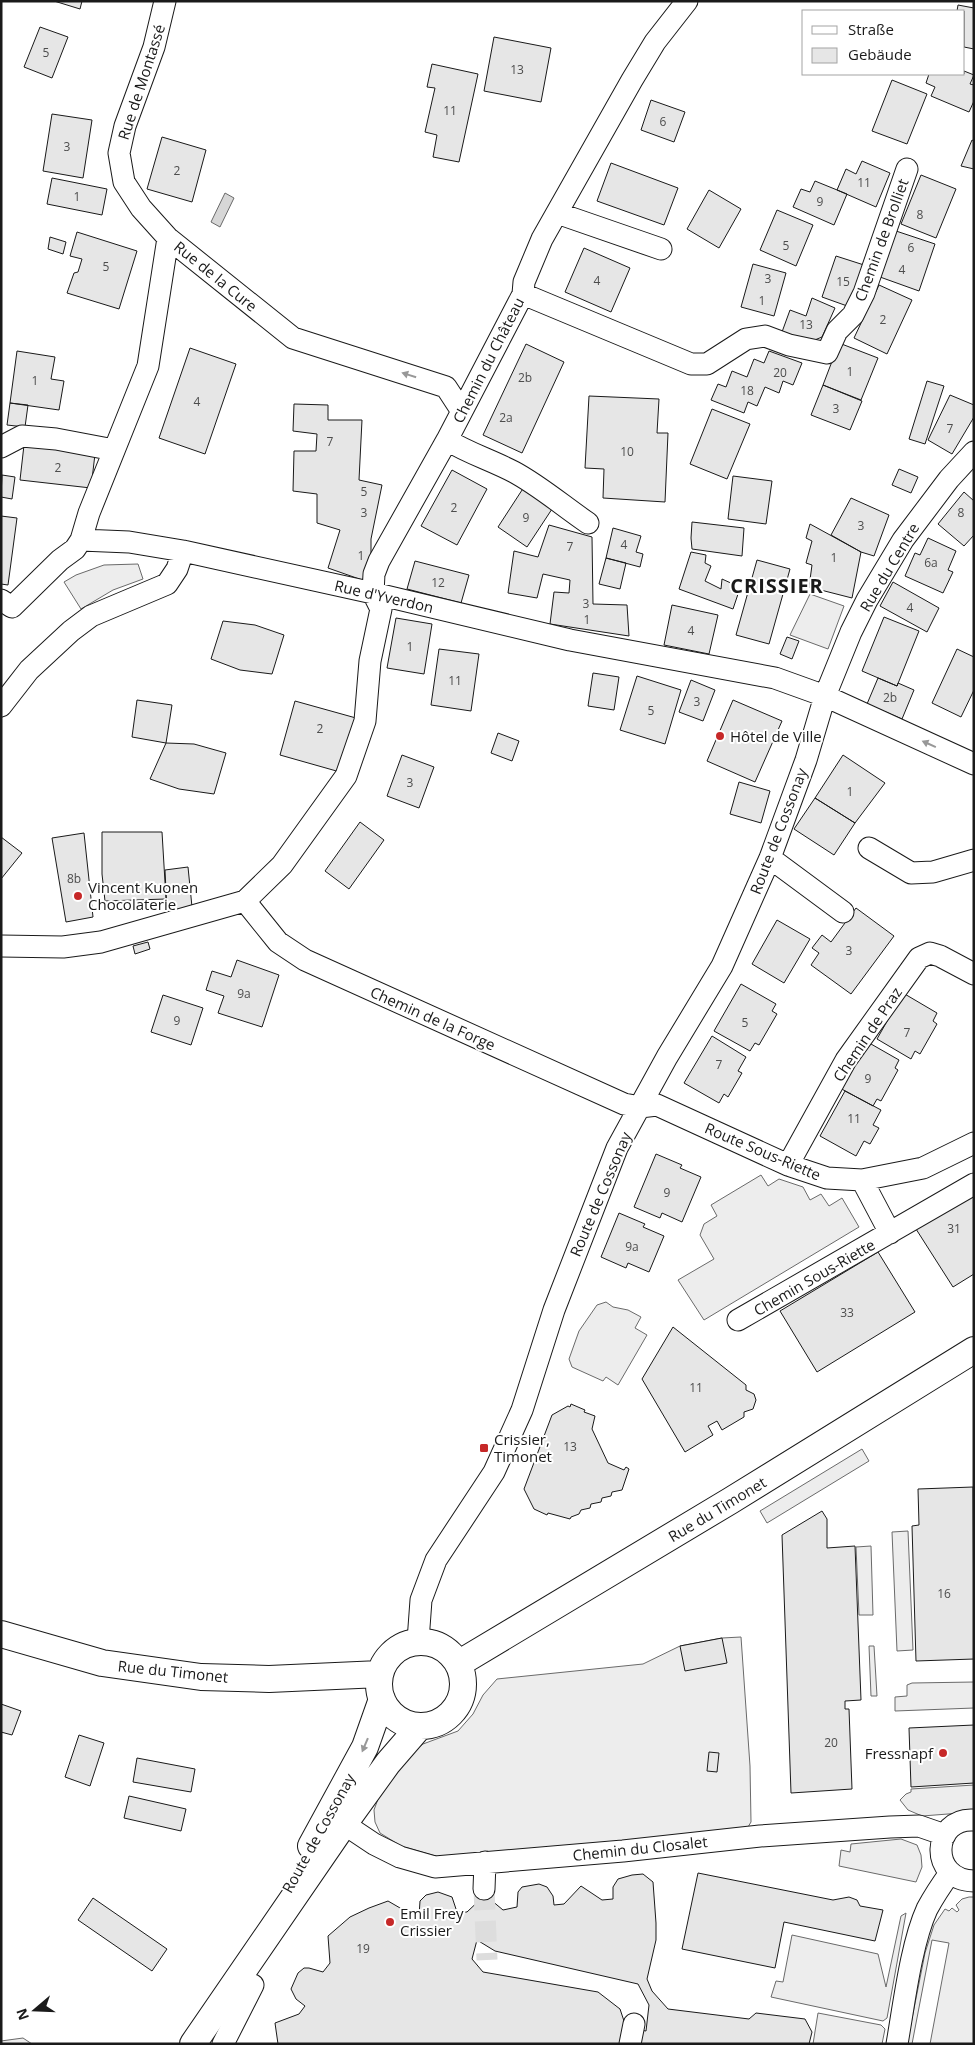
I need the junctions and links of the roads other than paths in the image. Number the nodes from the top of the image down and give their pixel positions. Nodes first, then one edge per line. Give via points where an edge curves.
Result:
1 (165, 1) edge
2 (687, 1) edge
3 (907, 169) dead end
4 (557, 213) junction
5 (168, 238) junction
6 (661, 249) dead end
7 (523, 294) junction
8 (477, 380) junction
9 (446, 387) junction
10 (461, 410) junction
11 (447, 440) junction
12 (1, 447) edge
13 (114, 450) junction
14 (974, 452) edge
15 (588, 523) dead end
16 (81, 540) junction
17 (183, 551) junction
18 (373, 593) junction
19 (5, 609) edge
20 (825, 696) junction
21 (1, 706) edge
22 (974, 764) edge
23 (869, 848) dead end
24 (770, 858) junction
25 (974, 860) edge
26 (245, 901) junction
27 (843, 912) dead end
28 (1, 946) edge
29 (974, 974) edge
30 (640, 1107) junction
31 (974, 1143) edge
32 (788, 1165) junction
33 (862, 1180) junction
34 (974, 1184) edge
35 (890, 1233) junction
36 (738, 1320) dead end
37 (974, 1350) edge
38 (1, 1634) edge
39 (418, 1641) junction
40 (458, 1664) junction
41 (380, 1674) junction
42 (382, 1700) junction
43 (420, 1726) junction
44 (974, 1820) edge
45 (344, 1824) junction
46 (945, 1834) junction
47 (485, 1862) junction
48 (950, 1873) junction
49 (974, 1881) edge
50 (484, 1890) tunnel mouth
51 (250, 1974) junction
52 (193, 2044) edge
53 (223, 2044) edge
54 (897, 2044) edge

1 - 5 street, Rue de Montassé via 154,47 125,126 120,152 124,182 141,208
2 - 4 street, Chemin du Château via 655,42
3 - 7 street, Chemin de Brolliet via 864,293 853,315 837,331 827,353 765,336 746,339 707,364 691,364
4 - 6 street
4 - 7 street, Chemin du Château via 542,239 524,282
9 -> 5 street, Rue de la Cure via 293,338
5 - 13 street, Rue de la Cure via 148,366
7 - 8 street, Chemin du Château
8 - 9 street
8 - 10 street, Chemin du Château
9 - 10 street
10 - 11 street, Chemin du Château
11 - 15 street via 541,488
11 - 18 street, Chemin du Château via 379,561 374,574
12 - 13 street via 22,436
13 - 16 street, Rue de la Cure
14 - 20 street, Rue du Centre via 949,479 900,544 851,632
16 - 17 street, Rue d'Yverdon via 130,542
16 - 19 street via 75,549
17 - 18 street, Rue d'Yverdon
17 - 21 street via 167,584 91,616 30,670
18 - 20 street, Rue d'Yverdon via 570,640 775,678
18 - 26 street via 381,609 370,662 365,722 346,776 282,865
22 -> 20 street
20 - 24 street, Route de Cossonay via 806,760
23 - 25 street via 911,873 933,872
24 - 27 street
24 - 30 street, Route de Cossonay via 722,966
26 - 28 street via 101,942 63,947
26 - 30 street, Chemin de la Forge via 278,942 305,960 624,1104
29 - 32 street, Chemin de Praz via 930,953 919,958 846,1060
30 - 32 street, Route Sous-Riette via 657,1105
30 - 39 street, Route de Cossonay via 617,1148 598,1193 554,1310 522,1410 498,1463 436,1560 421,1600
31 - 33 street, Route Sous-Riette via 923,1168
32 - 33 street, Route Sous-Riette via 827,1178
33 - 35 street, Chemin Sous-Riette
34 - 35 street, Chemin Sous-Riette
35 - 36 street, Chemin Sous-Riette
37 - 40 main road, Rue du Timonet
38 - 41 main road, Rue du Timonet via 102,1663 201,1677 269,1679
39 - 40 main road via 441,1646
39 - 41 main road via 393,1651
40 - 43 main road via 463,1678 457,1706 447,1717 434,1724
41 - 42 main road
42 - 43 main road via 397,1718
42 -> 51 main road, Route de Cossonay via 365,1747
43 - 45 main road, Route de Cossonay via 388,1763
44 - 46 street via 961,1822
45 - 47 street, Chemin du Closalet via 400,1857 435,1867
45 - 51 main road, Route de Cossonay
46 - 47 street, Chemin du Closalet via 919,1826 890,1827
46 - 48 street via 940,1850 944,1866
47 - 50 street
48 - 49 street via 957,1878
48 - 54 street via 927,1910 921,1929
51 - 52 main road, Route de Cossonay
51 - 53 street

